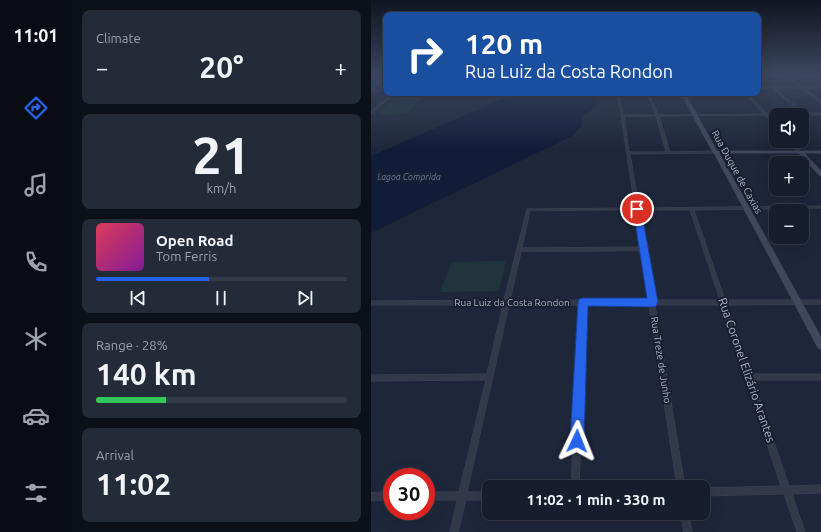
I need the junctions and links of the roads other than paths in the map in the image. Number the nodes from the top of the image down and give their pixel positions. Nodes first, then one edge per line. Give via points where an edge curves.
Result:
1 (386, 100) edge
2 (619, 100) edge
3 (651, 100) edge
4 (687, 100) edge
5 (753, 100) edge
6 (787, 100) edge
7 (796, 108) edge
8 (371, 113) edge
9 (766, 114) junction
10 (809, 114) edge
11 (821, 114) edge
12 (657, 115) junction
13 (695, 115) junction
14 (622, 116) junction
15 (769, 117) edge
16 (797, 148) edge
17 (628, 152) junction
18 (668, 152) junction
19 (714, 152) junction
20 (800, 152) junction
21 (821, 152) edge
22 (821, 174) edge
23 (821, 207) edge
24 (693, 208) junction
25 (746, 208) junction
26 (637, 209) junction
27 (644, 249) junction
28 (519, 250) junction
29 (724, 301) junction
30 (507, 302) junction
31 (583, 302) junction
32 (653, 302) junction
33 (798, 302) junction
34 (821, 302) edge
35 (371, 304) edge
36 (821, 345) edge
37 (490, 377) junction
38 (749, 377) junction
39 (821, 377) edge
40 (371, 378) edge
41 (575, 480) edge
42 (680, 480) edge
43 (787, 489) junction
44 (821, 489) edge
45 (710, 492) edge
46 (383, 496) edge
47 (435, 496) edge
48 (462, 496) junction
49 (482, 496) edge
50 (371, 497) edge
51 (686, 520) edge
52 (454, 532) edge
53 (688, 532) edge
54 (801, 532) edge

1 - 8 street
2 - 14 street, Rua Treze de Junho
3 - 12 street
4 - 13 main road, Rua Duque de Caxias
5 - 9 street
6 - 7 street
9 - 13 street
9 - 15 street
10 - 11 street
12 - 13 street
12 - 14 street
12 - 18 street
13 - 19 main road, Rua Duque de Caxias
14 - 17 street, Rua Treze de Junho
16 - 20 street
17 - 18 street
17 - 26 street, Rua Treze de Junho
18 - 19 street
19 - 20 main road
19 - 25 main road, Rua Duque de Caxias
20 - 21 main road
20 - 22 main road
23 - 25 street
24 - 25 street
24 - 26 street
24 - 29 street, Rua Coronel Elizário Arantes
25 - 33 main road, Rua Duque de Caxias
26 - 27 street, Rua Treze de Junho
26 - 28 street via 528,210
27 - 28 street
27 - 32 street, Rua Treze de Junho
28 - 30 street
29 - 32 street, Rua Luiz da Costa Rondon
29 - 33 street, Rua Luiz da Costa Rondon
29 - 38 street, Rua Coronel Elizário Arantes
30 - 31 street, Rua Luiz da Costa Rondon
30 - 35 street, Rua Luiz da Costa Rondon
30 - 37 street
31 - 32 street, Rua Luiz da Costa Rondon
31 - 41 street
32 - 42 street, Rua Treze de Junho
33 - 34 street, Rua Luiz da Costa Rondon
33 - 36 main road, Rua Duque de Caxias
37 - 40 street
37 - 48 street
38 - 39 street
38 - 43 street, Rua Coronel Elizário Arantes
43 - 44 street
43 - 45 street
43 - 54 street, Rua Coronel Elizário Arantes
46 - 50 street
47 - 48 street
48 - 49 street
48 - 52 street
51 - 53 street

